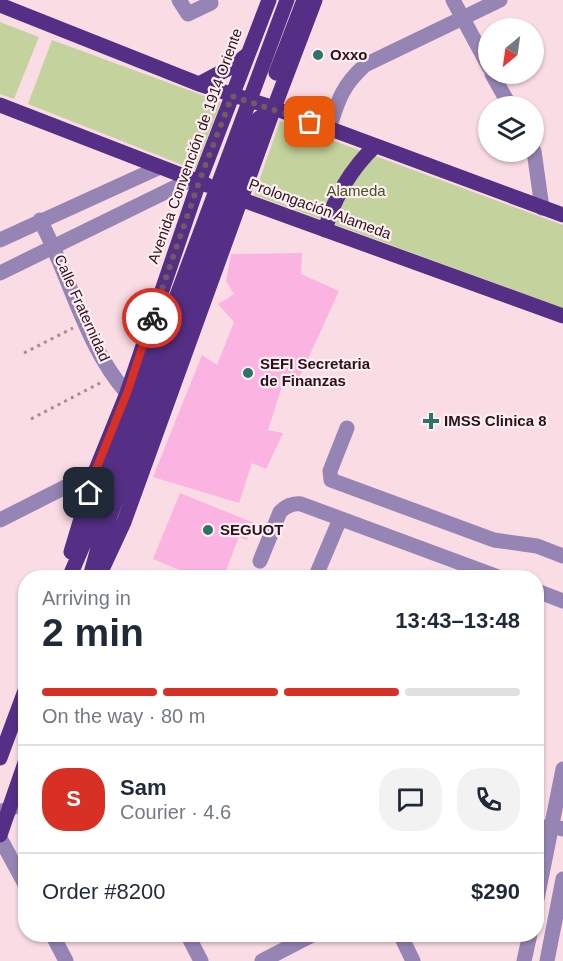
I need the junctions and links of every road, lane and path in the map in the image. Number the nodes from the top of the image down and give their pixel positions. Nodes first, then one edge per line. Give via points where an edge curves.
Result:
1 (179, 0) edge
2 (209, 0) edge
3 (269, 0) edge
4 (287, 0) edge
5 (304, 0) edge
6 (315, 0) edge
7 (453, 0) edge
8 (500, 0) edge
9 (0, 5) edge
10 (464, 19) junction
11 (259, 26) junction
12 (300, 39) junction
13 (478, 46) edge
14 (247, 55) junction
15 (199, 84) junction
16 (232, 96) junction
17 (0, 105) edge
18 (274, 108) junction
19 (329, 129) junction
20 (375, 146) junction
21 (537, 162) edge
22 (158, 168) junction
23 (196, 181) junction
24 (241, 200) junction
25 (542, 208) junction
26 (563, 215) edge
27 (40, 220) junction
28 (325, 230) junction
29 (0, 240) edge
30 (54, 247) junction
31 (175, 251) junction
32 (0, 273) edge
33 (214, 273) junction
34 (563, 316) edge
35 (85, 321) junction
36 (24, 353) dead end
37 (112, 376) junction
38 (127, 393) junction
39 (31, 419) dead end
40 (347, 428) dead end
41 (95, 472) junction
42 (340, 519) junction
43 (0, 520) edge
44 (563, 556) edge
45 (260, 561) dead end
46 (65, 570) edge
47 (72, 570) edge
48 (92, 570) edge
49 (102, 570) edge
50 (318, 570) edge
51 (469, 570) edge
52 (544, 594) edge
53 (563, 601) edge
54 (18, 710) edge
55 (0, 758) edge
56 (563, 770) edge
57 (18, 779) edge
58 (18, 805) edge
59 (4, 811) edge
60 (551, 828) edge
61 (0, 837) edge
62 (544, 864) edge
63 (18, 871) edge
64 (563, 879) edge
65 (56, 942) edge
66 (191, 942) edge
67 (299, 942) edge
68 (404, 942) edge
69 (528, 942) edge
70 (66, 961) edge
71 (201, 961) edge
72 (262, 961) edge
73 (413, 961) edge
74 (524, 961) edge
75 (547, 961) edge

1 - 2 street via 188,14 211,3
3 - 11 main road, Avenida Convención de 1914 Oriente
4 - 47 main road
5 - 48 main road
6 - 12 main road
7 - 10 street
8 - 10 street
9 - 15 main road
10 - 13 street
10 - 19 street via 365,65 349,80
11 - 12 main road via 278,41
11 - 14 main road, Avenida Convención de 1914 Oriente
12 - 18 main road
14 - 15 main road
14 - 16 main road, Avenida Convención de 1914 Oriente
15 - 16 main road
16 - 18 main road
16 - 23 main road, Avenida Convención de 1914 Oriente
17 - 22 main road, Prolongación Alameda
18 - 19 main road
18 - 24 main road
19 - 20 main road
20 - 25 main road
20 - 28 main road via 358,163 331,207
21 - 25 street
22 - 23 main road, Prolongación Alameda
22 - 27 street
23 - 24 main road, Prolongación Alameda
23 - 30 street
23 - 31 main road, Avenida Convención de 1914 Oriente
24 - 28 main road, Prolongación Alameda
24 - 33 main road
25 - 26 main road
27 - 29 street
27 - 30 street, Calle Fraternidad
28 - 34 main road, Prolongación Alameda
30 - 32 street
30 - 35 street, Calle Fraternidad
31 - 33 main road via 182,249 202,255 214,267
31 - 38 main road, Avenida Convención de 1914 Oriente
33 - 49 main road via 124,522
35 - 36 path
35 - 37 street, Calle Fraternidad
37 - 38 street, Calle Fraternidad
37 - 39 path
38 - 41 main road, Avenida Convención de 1914 Oriente
40 - 44 street via 330,471 332,480 494,540 537,546
41 - 43 street
41 - 46 main road, Avenida Convención de 1914 Oriente
42 - 45 street via 301,504 286,507 280,512
42 - 50 street
42 - 51 street
52 - 53 street
54 - 55 main road
56 - 60 street
57 - 59 main road
58 - 59 street
59 - 61 main road
60 - 62 street
61 - 63 street
64 - 75 street
65 - 70 street
66 - 71 street
67 - 72 street
68 - 73 street
69 - 74 street

